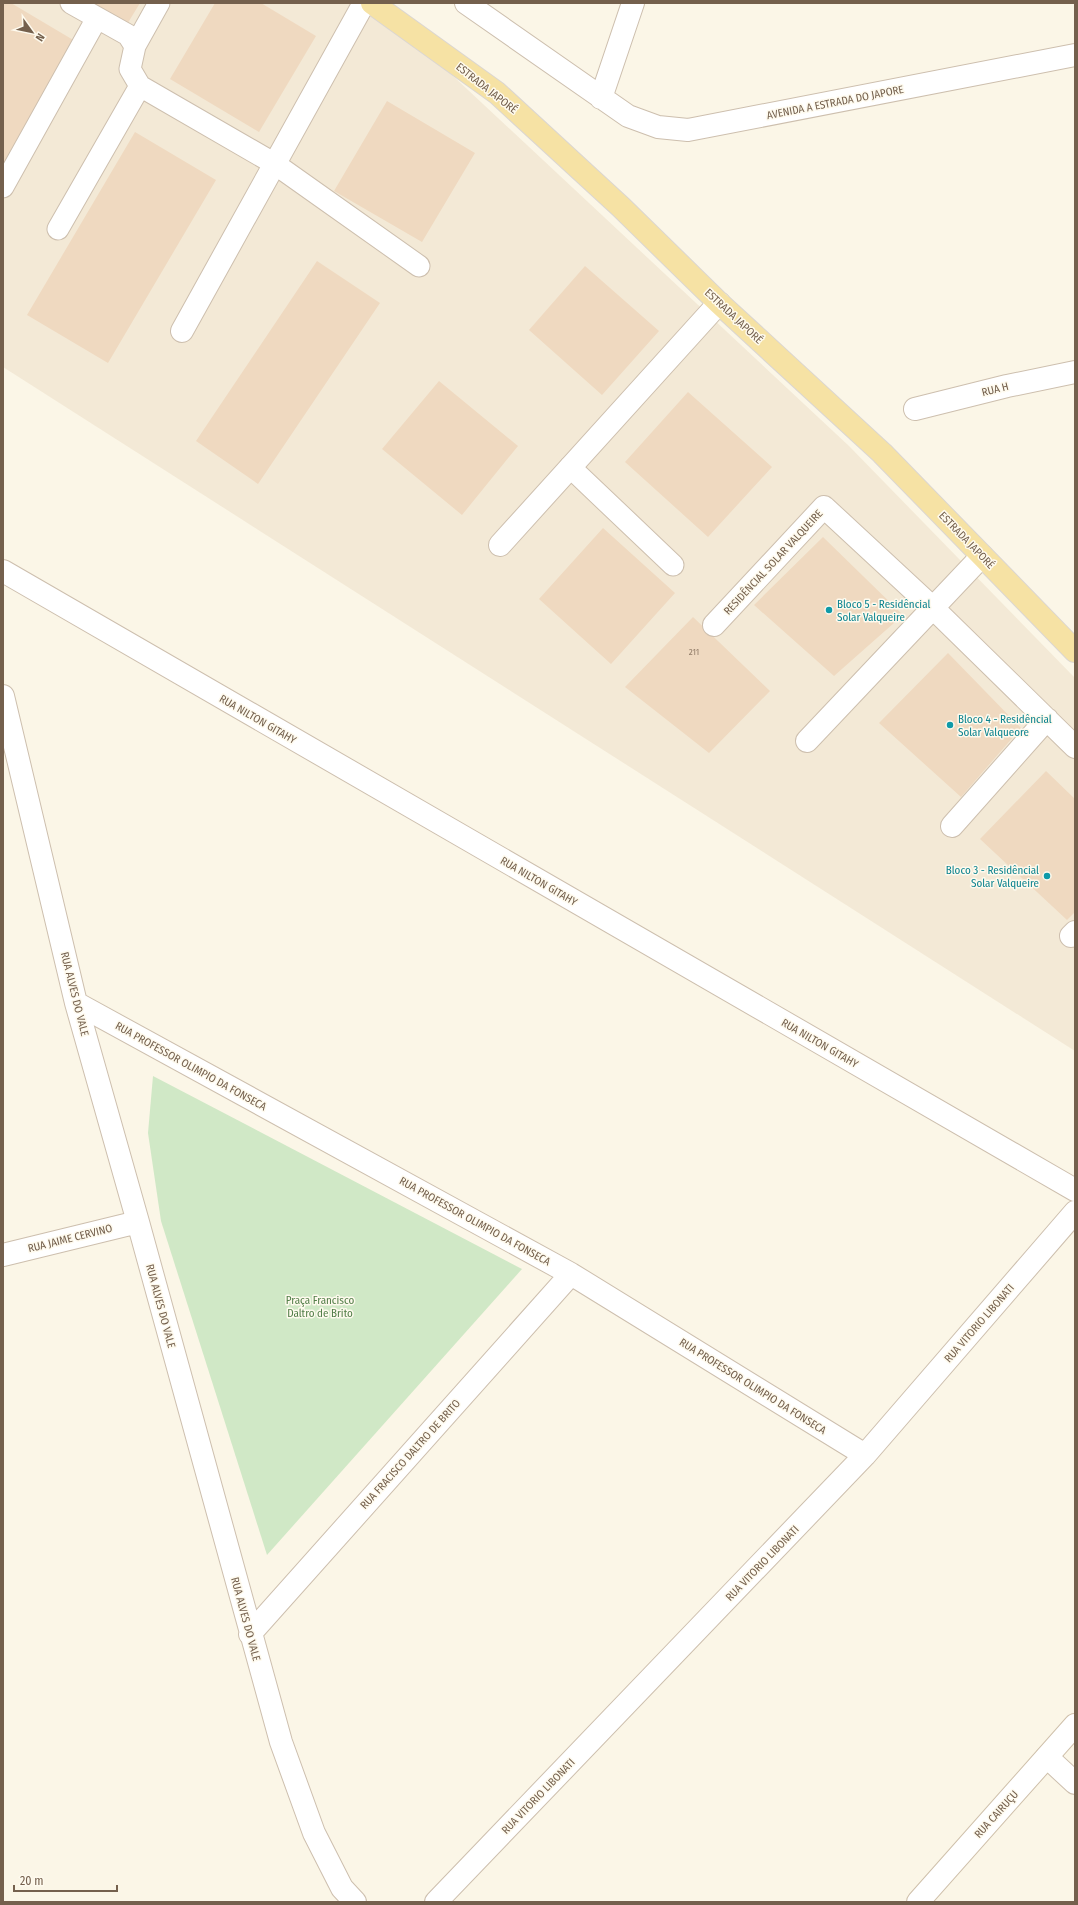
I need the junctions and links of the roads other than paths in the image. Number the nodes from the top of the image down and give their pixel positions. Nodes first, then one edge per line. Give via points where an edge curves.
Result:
1 (71, 3) edge
2 (159, 3) edge
3 (364, 3) edge
4 (372, 3) edge
5 (466, 3) edge
6 (633, 3) edge
7 (97, 18) junction
8 (135, 46) junction
9 (1075, 56) edge
10 (140, 86) junction
11 (601, 98) junction
12 (275, 164) junction
13 (3, 187) edge
14 (58, 228) dead end
15 (419, 266) dead end
16 (719, 303) junction
17 (182, 331) dead end
18 (1075, 372) edge
19 (915, 409) dead end
20 (570, 467) junction
21 (500, 544) dead end
22 (982, 556) junction
23 (673, 565) dead end
24 (3, 571) edge
25 (933, 608) junction
26 (714, 625) dead end
27 (1075, 651) edge
28 (3, 696) edge
29 (1047, 719) junction
30 (807, 740) dead end
31 (1075, 747) edge
32 (952, 826) dead end
33 (76, 1003) junction
34 (1075, 1190) edge
35 (1075, 1212) edge
36 (138, 1222) junction
37 (3, 1255) edge
38 (571, 1274) junction
39 (865, 1455) junction
40 (250, 1634) junction
41 (1075, 1725) edge
42 (1047, 1757) junction
43 (1075, 1783) edge
44 (355, 1902) edge
45 (436, 1902) edge
46 (918, 1902) edge

1 - 7 lane
2 - 8 lane
3 - 12 street
4 - 16 main road, ESTRADA JAPORÉ via 497,93 621,207
5 - 11 street, AVENIDA A ESTRADA DO JAPORE
6 - 11 street
7 - 8 lane via 128,35
7 - 13 lane
8 - 10 lane via 130,70
9 - 11 street, AVENIDA A ESTRADA DO JAPORE via 688,130 658,127 628,116
10 - 12 lane
10 - 14 lane
12 - 15 lane
12 - 17 street
16 - 20 street
16 - 22 main road, ESTRADA JAPORÉ via 882,453
18 - 19 street, RUA H
20 - 21 street
20 - 23 lane
22 - 25 street
22 - 27 main road, ESTRADA JAPORÉ
24 - 34 street, RUA NILTON GITAHY
25 - 26 street, RESIDÊNCIAL SOLAR VALQUEIRE via 824,506
25 - 29 street, RESIDÊNCIAL SOLAR VALQUEIRE
25 - 30 street
28 - 33 street, RUA ALVES DO VALE
29 - 31 street, RESIDÊNCIAL SOLAR VALQUEIRE
29 - 32 street
33 - 36 street, RUA ALVES DO VALE
33 - 38 street, RUA PROFESSOR OLIMPIO DA FONSECA
35 - 39 street, RUA VITORIO LIBONATI
36 - 37 street, RUA JAIME CERVINO
36 - 40 street, RUA ALVES DO VALE
38 - 39 street, RUA PROFESSOR OLIMPIO DA FONSECA
38 - 40 street, RUA FRACISCO DALTRO DE BRITO
39 - 45 street, RUA VITORIO LIBONATI
40 - 44 street, RUA ALVES DO VALE via 281,1742 314,1833 342,1888
41 - 42 street, RUA CAIRUÇU
42 - 43 street
42 - 46 street, RUA CAIRUÇU

